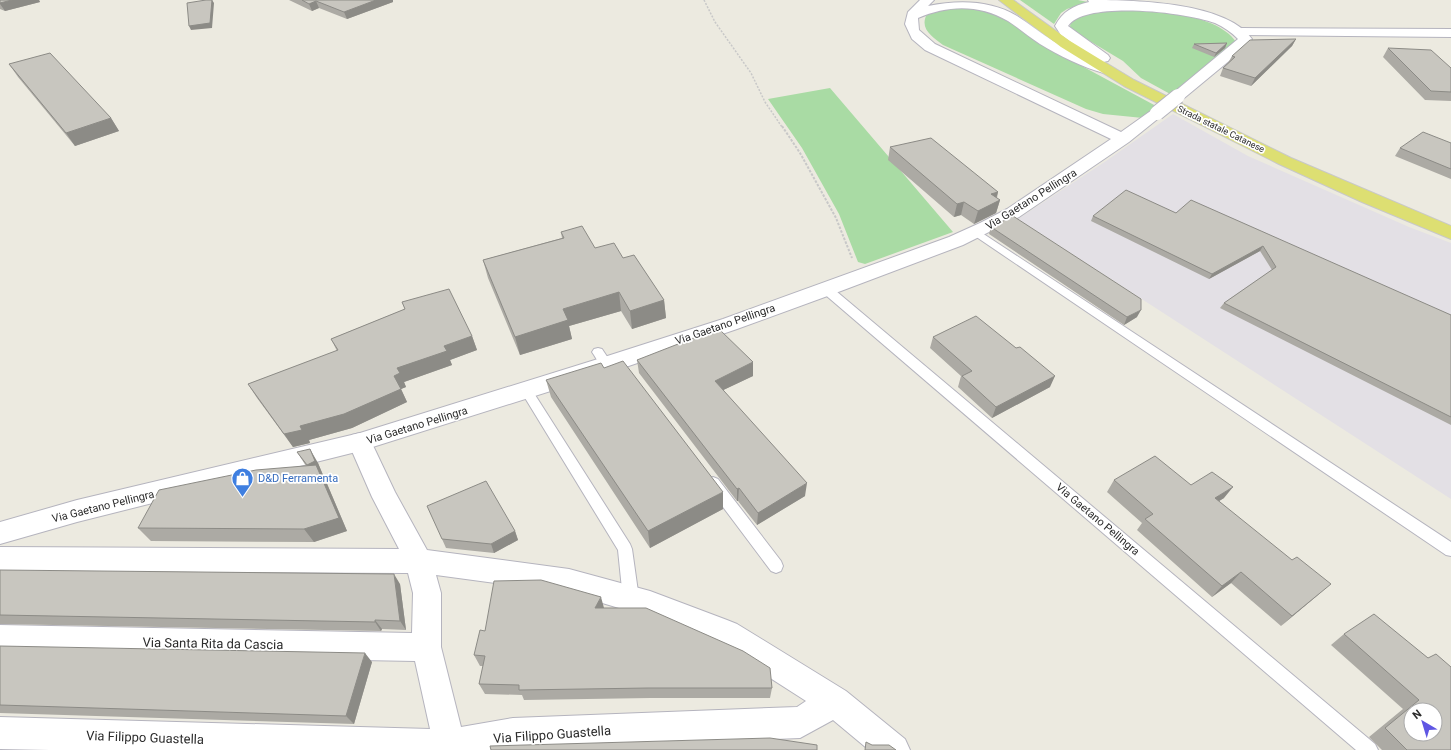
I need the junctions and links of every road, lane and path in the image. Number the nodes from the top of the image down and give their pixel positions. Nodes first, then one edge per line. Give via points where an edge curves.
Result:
1 (704, 0) edge
2 (928, 0) edge
3 (1006, 0) edge
4 (1094, 0) edge
5 (1122, 3) junction
6 (914, 15) junction
7 (1242, 32) junction
8 (1451, 33) edge
9 (1107, 70) junction
10 (1129, 83) junction
11 (1123, 138) junction
12 (976, 232) junction
13 (1451, 233) edge
14 (858, 277) junction
15 (826, 289) junction
16 (526, 390) junction
17 (360, 442) junction
18 (705, 472) edge
19 (0, 533) edge
20 (1451, 550) edge
21 (0, 559) edge
22 (419, 562) junction
23 (776, 566) dead end
24 (631, 598) junction
25 (0, 639) edge
26 (426, 648) junction
27 (835, 702) junction
28 (0, 733) edge
29 (450, 748) edge
30 (894, 750) edge
31 (1369, 750) edge

1 - 14 path via 715,22 751,73 765,102 800,153 836,218
2 - 6 street
3 - 9 main road, Strada statale Catanese via 1040,27
4 - 5 street
5 - 7 street via 1187,12 1218,20
5 - 10 street via 1087,6 1064,18 1061,26 1107,60
6 - 9 street via 942,4 958,2 982,5 1009,16 1052,45
6 - 11 street via 911,26 913,34 930,47
7 - 8 street
7 - 11 street, Via Gaetano Pellingra, bridge via 1245,39 1236,48
9 - 10 main road, Strada statale Catanese
10 - 13 main road, Strada statale Catanese via 1285,161
11 - 12 street, Via Gaetano Pellingra via 1013,213
12 - 14 street, Via Gaetano Pellingra
12 - 20 lane
14 - 15 street, Via Gaetano Pellingra
15 - 16 street, Via Gaetano Pellingra via 614,365
15 - 31 lane, Via Gaetano Pellingra
16 - 17 street, Via Gaetano Pellingra
16 - 24 lane via 625,549
17 - 19 street, Via Gaetano Pellingra
17 - 22 street
18 - 23 lane
21 - 22 street
22 - 24 street via 569,581
22 - 26 street via 427,593
24 - 27 street via 727,634
25 - 26 street, Via Santa Rita da Cascia
26 - 29 street
27 - 29 street, Via Filippo Guastella via 800,722 513,734
27 - 30 street
28 - 29 street, Via Filippo Guastella

